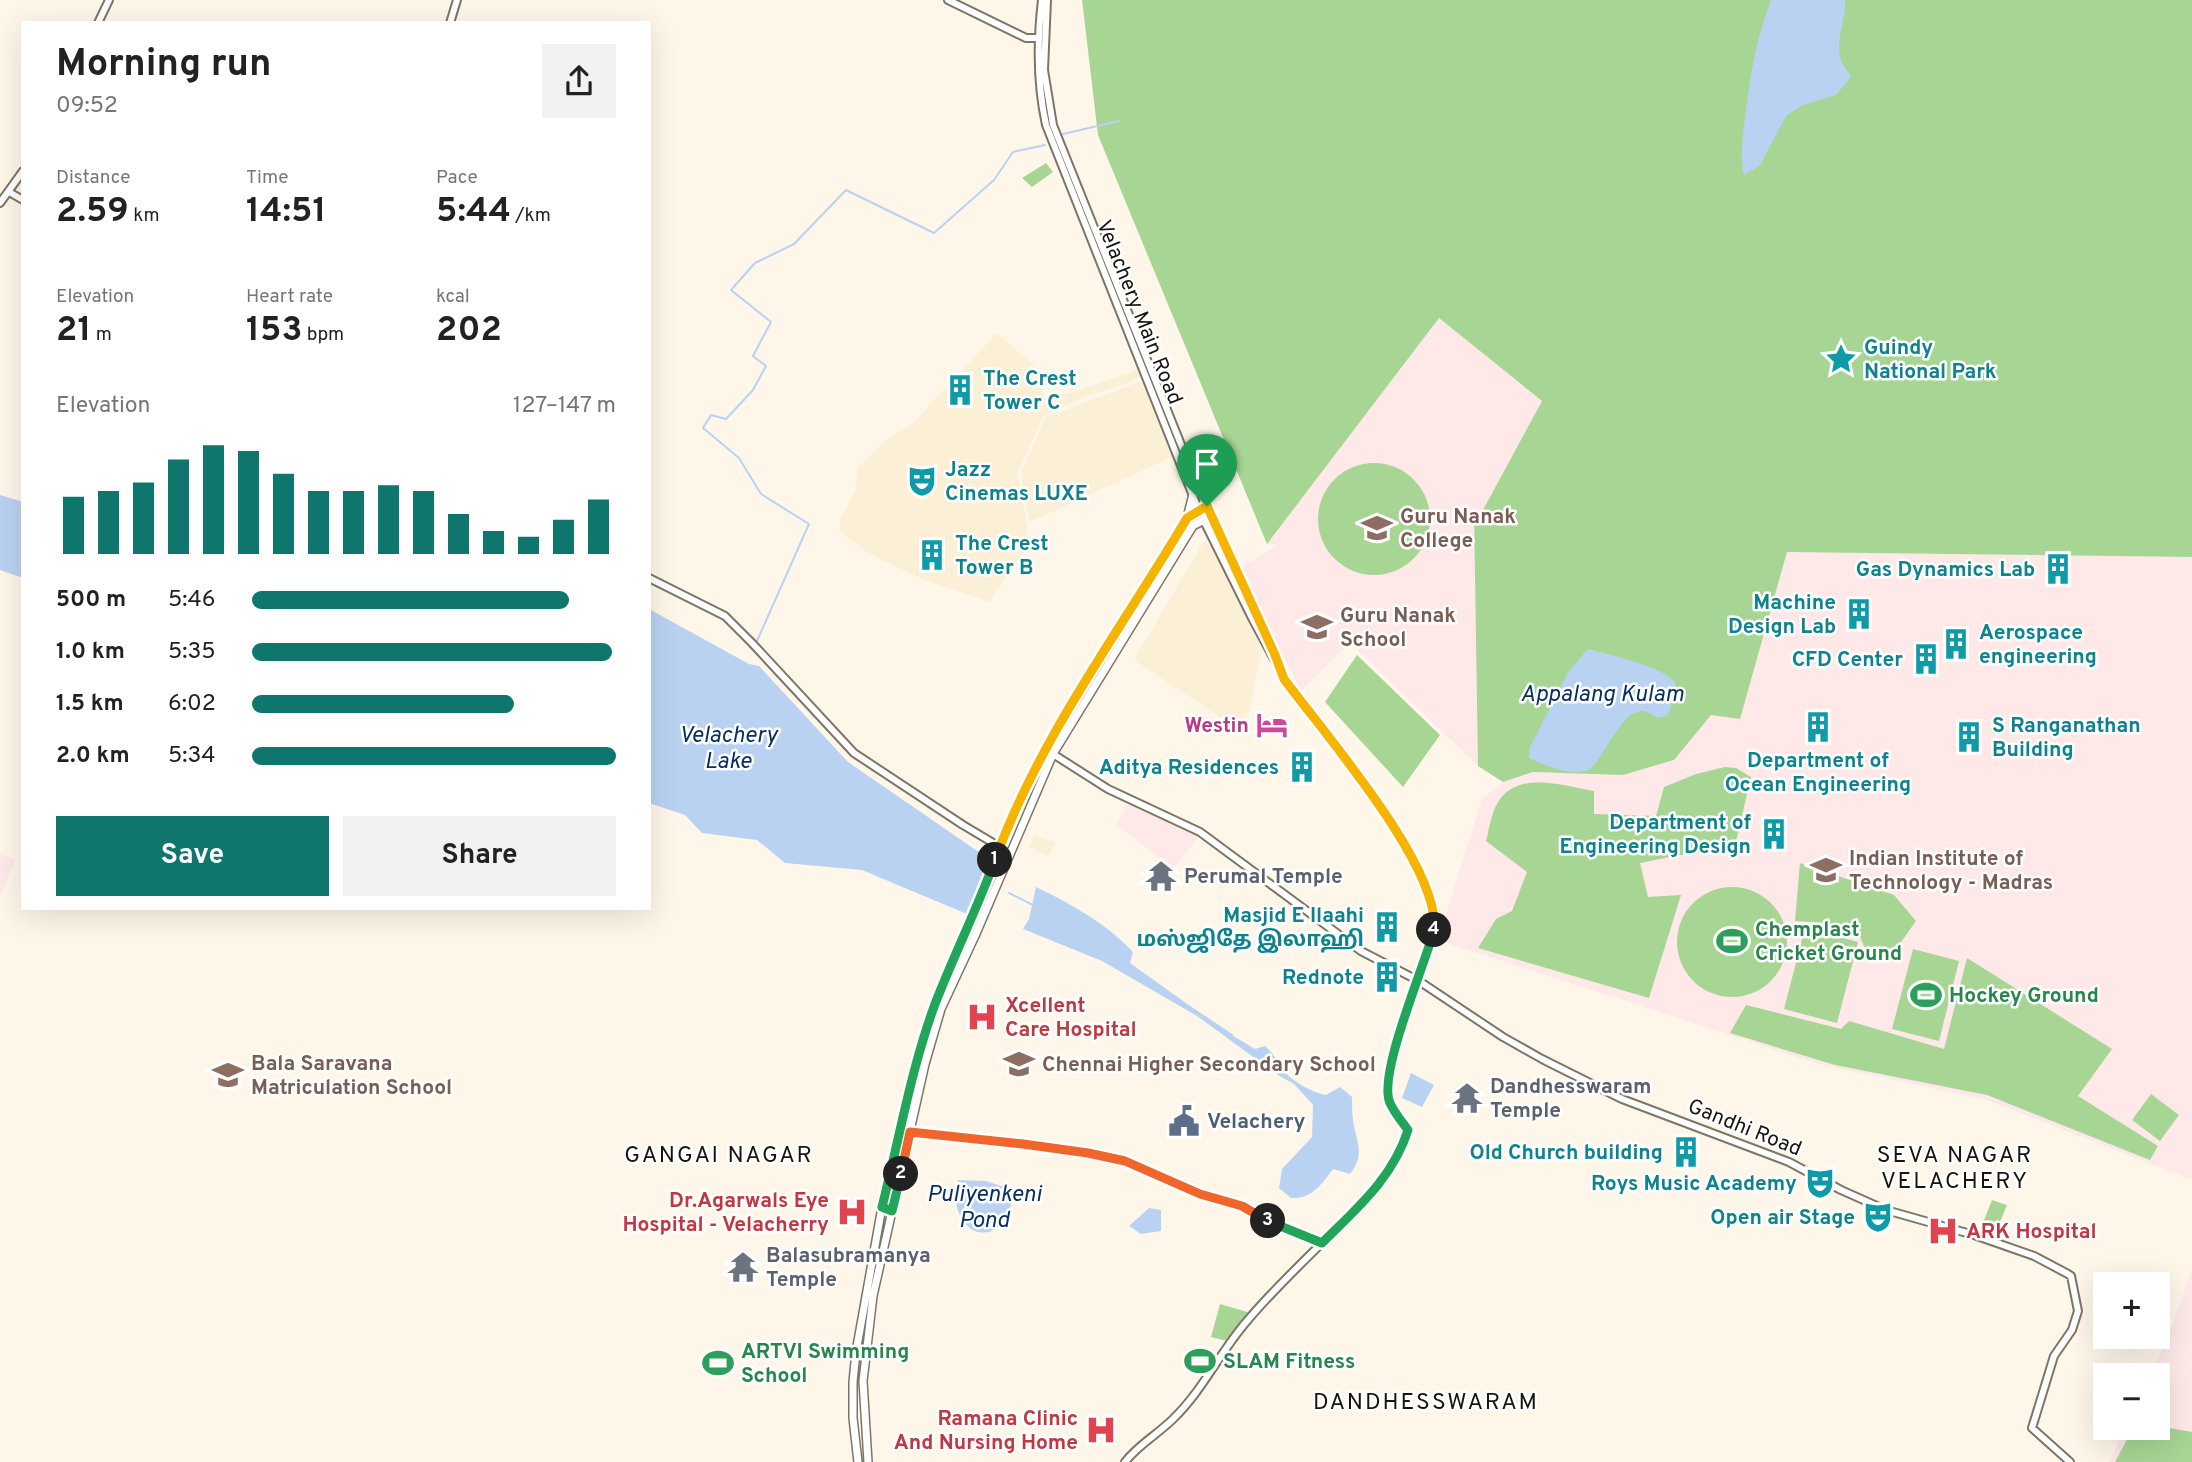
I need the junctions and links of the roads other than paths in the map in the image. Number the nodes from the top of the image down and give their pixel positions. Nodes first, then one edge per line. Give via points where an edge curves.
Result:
1 (110, 0) edge
2 (457, 0) edge
3 (948, 0) edge
4 (1045, 0) edge
5 (99, 21) edge
6 (451, 21) edge
7 (1039, 38) junction
8 (21, 174) edge
9 (9, 192) junction
10 (21, 199) edge
11 (0, 202) edge
12 (1193, 494) junction
13 (1203, 509) junction
14 (1187, 518) junction
15 (1207, 518) junction
16 (651, 579) edge
17 (1053, 754) junction
18 (1000, 847) junction
19 (1010, 853) junction
20 (1419, 981) junction
21 (910, 1132) junction
22 (882, 1207) junction
23 (892, 1211) junction
24 (1322, 1243) junction
25 (858, 1462) edge
26 (869, 1462) edge
27 (1125, 1462) edge
28 (2070, 1462) edge

1 - 5 street
2 - 6 street
3 - 7 street via 1026,38
4 - 7 street, Velachery Main Road
4 - 13 street, Velachery Main Road via 1044,70 1053,125
7 - 12 street, Velachery Main Road via 1046,125
8 - 9 street
9 - 10 street
9 - 11 street
12 - 13 street, Velachery Main Road
12 - 14 main road
13 - 14 main road
13 - 15 street, Velachery Main Road
14 - 18 main road via 1068,709
15 - 17 main road via 1193,526
15 - 20 street, Velachery Main Road via 1284,679 1394,825 1427,892 1435,916 1434,931
16 - 18 street via 725,616 854,753
17 - 19 main road
17 - 20 street, Gandhi Road via 1108,789 1200,832 1362,951
18 - 19 street
18 - 22 main road via 927,1030
19 - 21 main road via 941,1009
20 - 24 street, Velachery Main Road via 1399,1033 1389,1078 1388,1101 1408,1130 1405,1139 1377,1189
20 - 28 street, Gandhi Road via 1503,1037 1622,1098 1790,1162 1886,1210 2034,1256 2071,1276 2078,1311 2072,1330 2054,1356 2032,1428
21 - 23 main road
21 - 24 street via 1125,1161
22 - 23 main road
22 - 25 main road via 853,1382
23 - 26 main road via 864,1360
24 - 27 street, Velachery Main Road via 1234,1336 1174,1418

